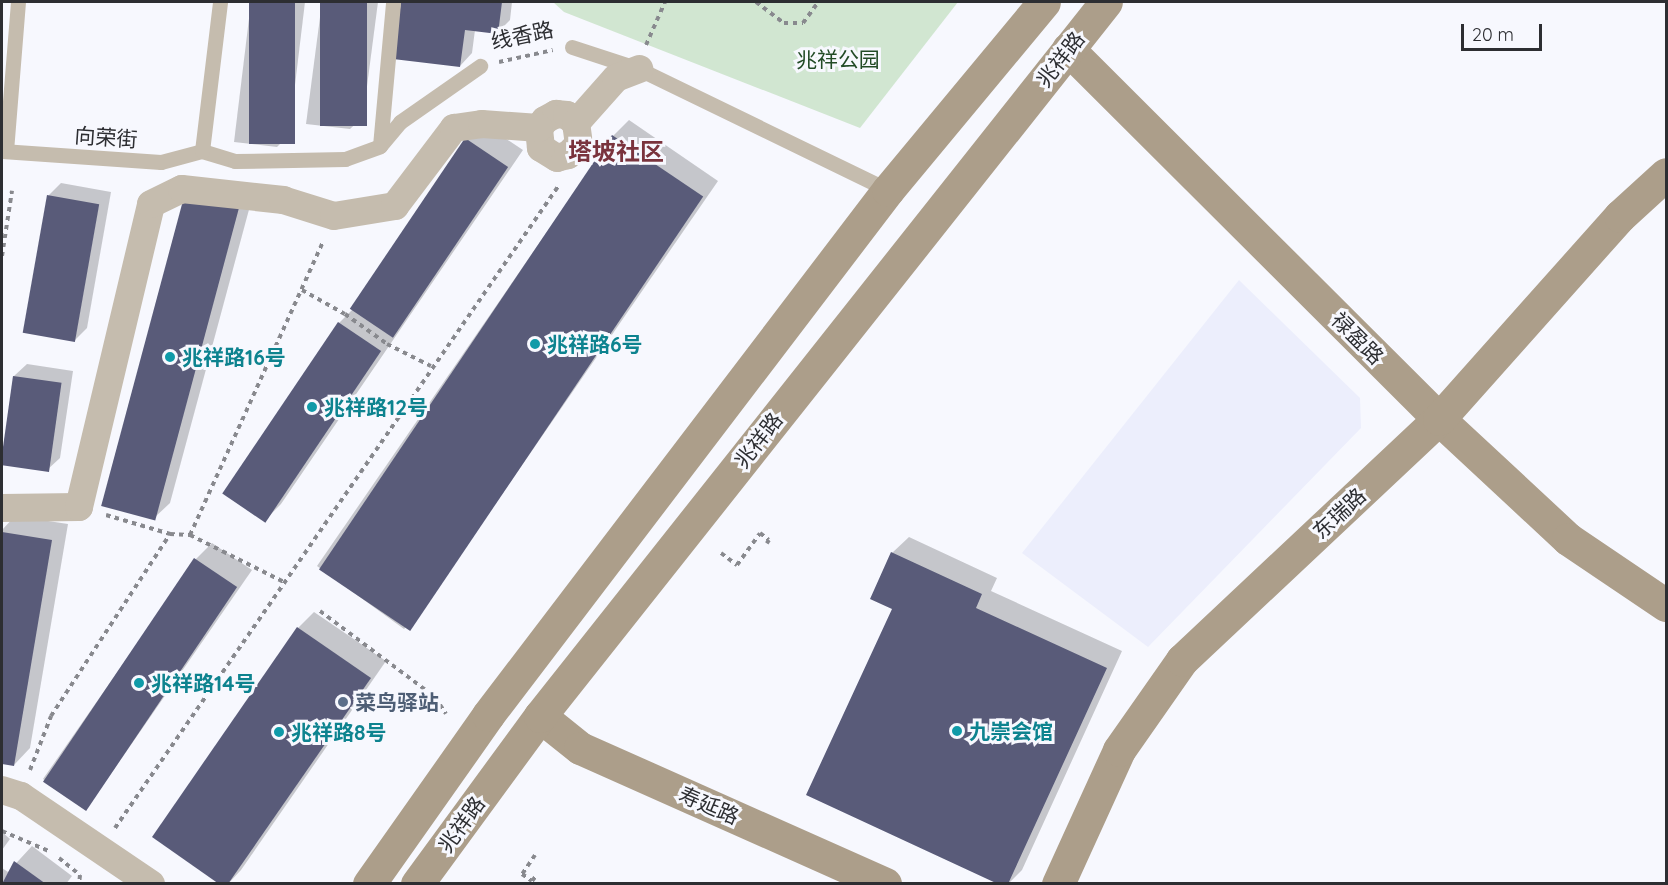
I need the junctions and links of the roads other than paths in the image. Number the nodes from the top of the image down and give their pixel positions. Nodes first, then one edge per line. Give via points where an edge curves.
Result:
1 (18, 2) edge
2 (220, 2) edge
3 (393, 2) edge
4 (1044, 2) edge
5 (1106, 2) edge
6 (572, 46) road end
7 (1068, 49) junction
8 (480, 66) road end
9 (639, 69) junction
10 (380, 146) junction
11 (4, 151) edge
12 (202, 151) junction
13 (1666, 174) edge
14 (888, 190) junction
15 (1439, 419) junction
16 (2, 508) edge
17 (1666, 605) edge
18 (540, 716) junction
19 (11, 793) edge
20 (151, 884) edge
21 (369, 884) edge
22 (417, 884) edge
23 (885, 884) edge
24 (1058, 884) edge

1 - 11 lane, 向荣街
2 - 12 lane
3 - 10 lane
4 - 14 main road, 兆祥路
5 - 7 main road, 兆祥路
6 - 9 lane, 线香路
7 - 15 main road, 禄盈路
7 - 18 main road, 兆祥路
8 - 10 lane, 线香路 via 415,110
9 - 14 lane, 线香路
9 - 16 street via 616,78 576,123 556,114 539,128 482,124 454,128 395,206 334,216 283,200 182,189 151,204 79,507
10 - 12 lane, 线香路 via 345,159 235,161
11 - 12 lane, 向荣街 via 161,162
13 - 15 main road, 东瑞路 via 1620,216
14 - 21 main road, 兆祥路 via 488,715
15 - 17 main road, 禄盈路 via 1568,539
15 - 24 main road, 东瑞路 via 1182,660 1119,750
18 - 22 main road, 兆祥路
18 - 23 main road, 寿延路 via 580,748
19 - 20 street

